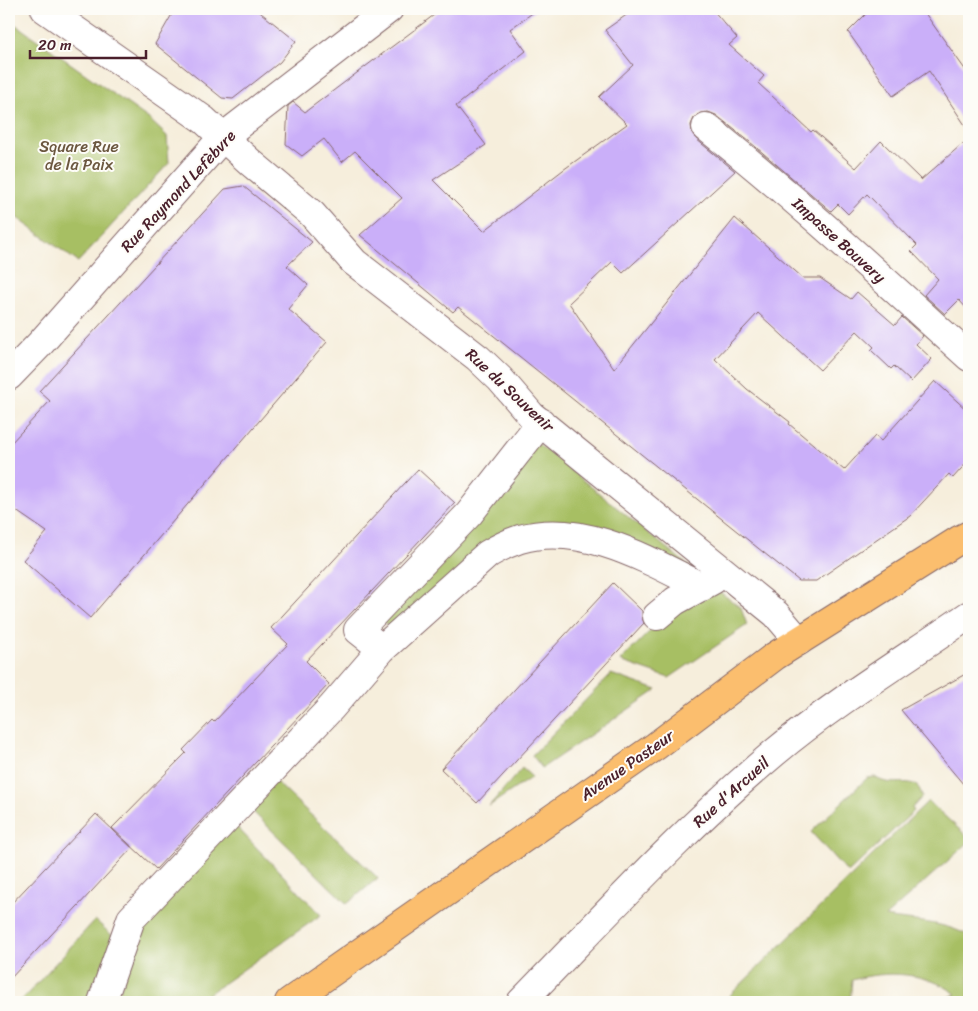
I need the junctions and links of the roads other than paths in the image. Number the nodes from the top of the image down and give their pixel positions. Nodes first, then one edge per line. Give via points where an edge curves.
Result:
1 (45, 9) edge
2 (389, 9) edge
3 (706, 127) dead end
4 (223, 137) junction
5 (969, 357) edge
6 (13, 364) edge
7 (541, 422) junction
8 (969, 536) edge
9 (724, 572) junction
10 (702, 587) junction
11 (969, 615) edge
12 (657, 616) dead end
13 (799, 641) junction
14 (382, 649) junction
15 (102, 1002) edge
16 (289, 1002) edge
17 (521, 1002) edge

1 - 4 street, Rue du Souvenir via 204,120
2 - 4 street, Rue Raymond Lefèbvre
3 - 5 street, Impasse Bouvery via 766,175
4 - 6 street, Rue Raymond Lefèbvre
4 - 7 street, Rue du Souvenir via 312,214 354,262 478,358
7 - 9 street, Rue du Souvenir
7 - 14 street via 469,514 358,630
8 - 13 main road, Avenue Pasteur
9 - 10 street
9 - 13 street, Rue du Souvenir via 776,614
10 - 12 street via 675,601
10 - 14 street via 638,556 592,540 553,535 520,539 488,554
11 - 17 street, Rue d'Arcueil via 818,718 774,753 705,815
13 - 16 main road, Avenue Pasteur via 656,746
14 - 15 street via 332,708 130,919

